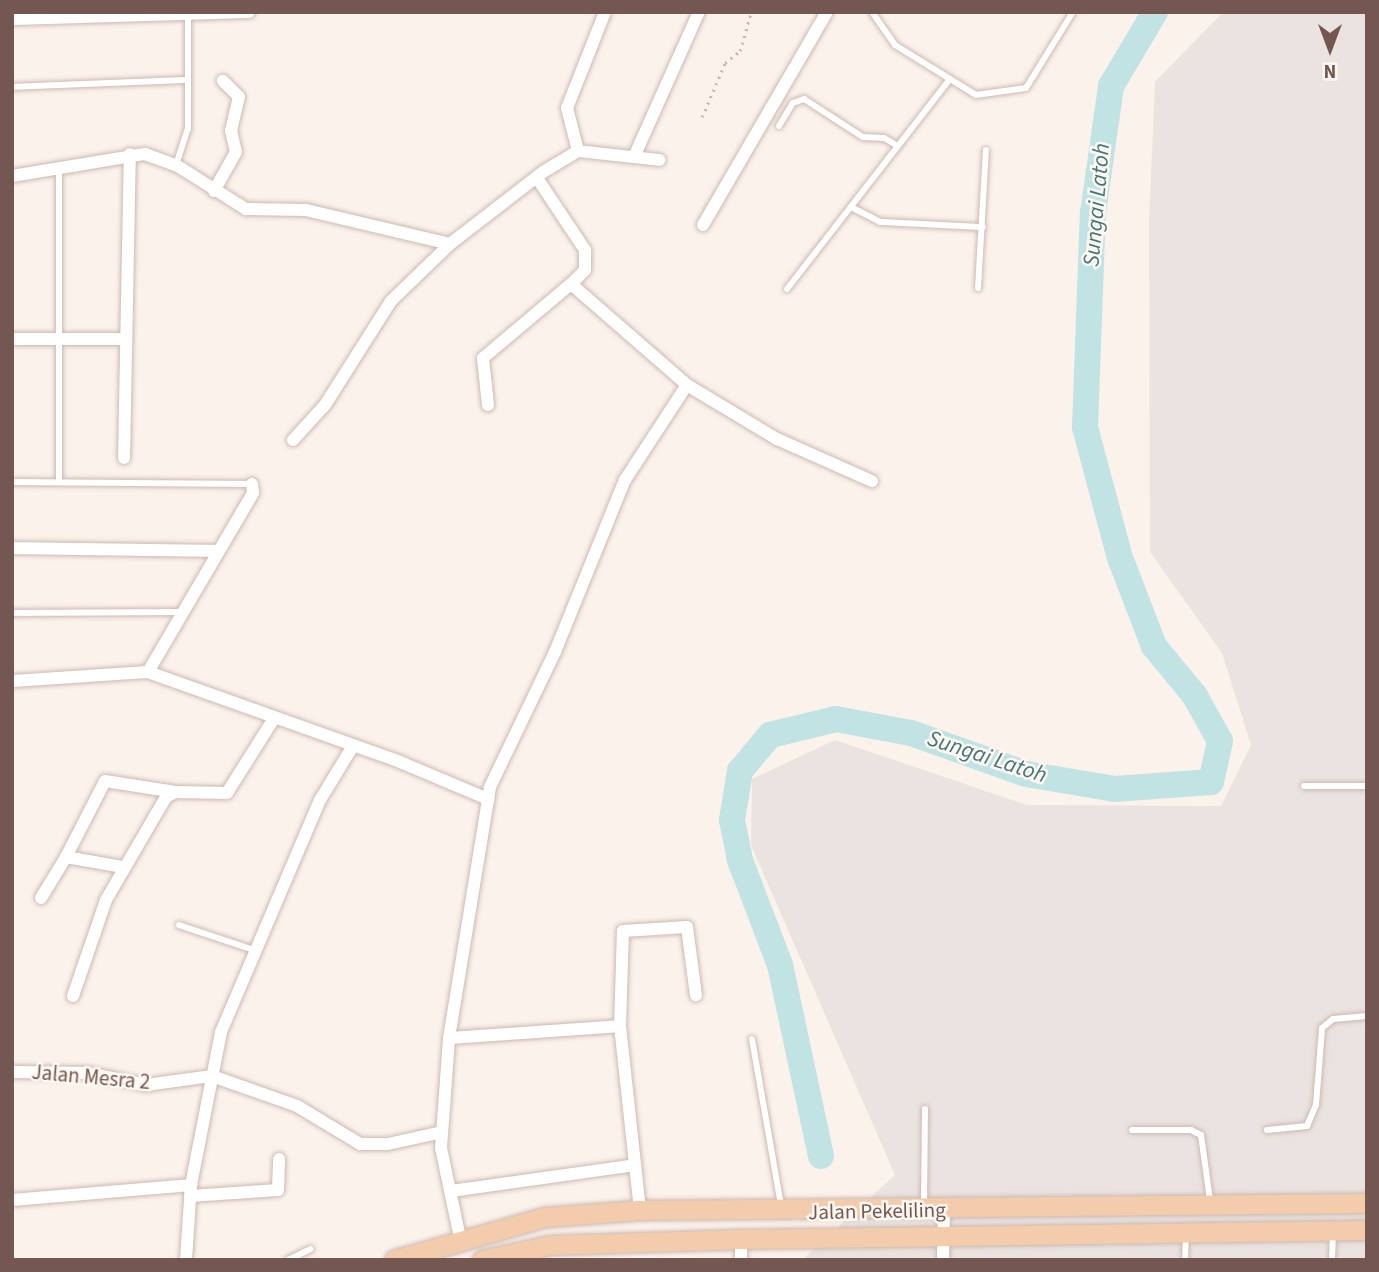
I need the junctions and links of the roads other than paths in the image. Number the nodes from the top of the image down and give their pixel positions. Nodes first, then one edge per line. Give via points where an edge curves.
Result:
1 (249, 12) edge
2 (606, 12) edge
3 (699, 12) edge
4 (827, 12) edge
5 (872, 12) edge
6 (1073, 12) edge
7 (188, 13) edge
8 (12, 19) edge
9 (950, 79) junction
10 (188, 80) junction
11 (223, 81) dead end
12 (12, 88) edge
13 (779, 126) dead end
14 (898, 146) junction
15 (986, 150) dead end
16 (578, 151) junction
17 (130, 154) junction
18 (634, 157) junction
19 (660, 160) dead end
20 (176, 165) junction
21 (59, 169) junction
22 (12, 176) edge
23 (537, 177) junction
24 (214, 191) junction
25 (851, 206) junction
26 (704, 225) dead end
27 (983, 227) junction
28 (450, 244) junction
29 (571, 284) junction
30 (978, 288) dead end
31 (787, 289) dead end
32 (12, 339) edge
33 (59, 339) junction
34 (126, 339) junction
35 (687, 386) junction
36 (488, 405) dead end
37 (293, 440) dead end
38 (124, 458) dead end
39 (872, 481) dead end
40 (12, 482) edge
41 (59, 482) junction
42 (253, 484) joint
43 (12, 548) edge
44 (218, 551) junction
45 (182, 612) junction
46 (12, 613) edge
47 (148, 672) junction
48 (12, 681) edge
49 (272, 720) junction
50 (353, 746) junction
51 (1304, 786) dead end
52 (1367, 786) edge
53 (175, 792) junction
54 (488, 799) junction
55 (66, 857) junction
56 (123, 867) junction
57 (41, 898) dead end
58 (179, 925) dead end
59 (259, 951) junction
60 (696, 995) dead end
61 (73, 996) dead end
62 (1367, 1016) edge
63 (620, 1026) junction
64 (450, 1038) junction
65 (752, 1039) dead end
66 (12, 1072) edge
67 (212, 1076) junction
68 (925, 1110) dead end
69 (1132, 1130) dead end
70 (1267, 1130) dead end
71 (443, 1132) junction
72 (279, 1159) dead end
73 (635, 1165) junction
74 (190, 1190) junction
75 (451, 1191) junction
76 (12, 1200) edge
77 (1367, 1203) edge
78 (1211, 1206) junction
79 (640, 1210) junction
80 (934, 1210) junction
81 (781, 1211) junction
82 (1333, 1230) junction
83 (1367, 1230) edge
84 (1186, 1232) junction
85 (944, 1234) junction
86 (460, 1238) junction
87 (741, 1239) junction
88 (311, 1249) dead end
89 (186, 1260) edge
90 (288, 1260) edge
91 (394, 1260) edge
92 (482, 1260) edge
93 (741, 1260) edge
94 (943, 1260) edge
95 (1185, 1260) edge
96 (1332, 1260) edge

1 - 7 street
2 - 16 street via 567,108
3 - 18 street
4 - 26 street
5 - 9 lane via 895,45
6 - 9 lane via 1023,90 976,95
7 - 8 street
7 - 10 lane
9 - 14 lane
10 - 12 lane
10 - 20 lane via 188,129
11 - 24 street via 239,97 231,131 236,152
13 - 14 lane via 793,103 804,99 863,137 884,138
14 - 25 lane
15 - 27 lane
16 - 18 street
16 - 23 street
17 - 20 street
17 - 21 street
17 - 34 street
18 - 19 street
20 - 24 street
21 - 22 street
21 - 33 lane
23 - 28 street
23 - 29 street via 584,247 585,270
24 - 28 street via 246,209 306,210
25 - 27 lane via 880,222
25 - 31 lane
27 - 30 lane
28 - 37 street via 391,301 325,405
29 - 35 street
29 - 36 street via 483,358
32 - 33 street
33 - 34 street
33 - 41 lane
34 - 38 street
35 - 39 street via 777,439
35 - 54 street via 622,485
40 - 41 lane
41 - 42 lane
42 - 44 street via 253,493
43 - 44 street
44 - 45 street
45 - 46 lane
45 - 47 street
47 - 48 street
47 - 49 street
49 - 50 street
49 - 53 street via 227,793
50 - 54 street
50 - 59 street via 320,800
51 - 52 lane
53 - 55 street via 105,781
53 - 56 street
54 - 64 street
55 - 56 street
55 - 57 street
56 - 61 street
58 - 59 lane
59 - 67 street via 230,1006
60 - 63 street via 687,927 626,929 620,938
62 - 70 lane via 1333,1018 1322,1028 1316,1105 1307,1126
63 - 64 street
63 - 73 street
64 - 71 street
65 - 81 lane
66 - 67 street, Jalan Mesra 2 via 87,1073 146,1085
67 - 71 street via 307,1112 375,1146
67 - 74 street
68 - 80 lane
69 - 78 lane via 1191,1130 1201,1135
71 - 75 street
72 - 74 street via 278,1190
73 - 75 street
73 - 79 street
74 - 76 street
74 - 89 street
75 - 86 street
77 - 78 main road, Jalan Pekeliling
78 - 80 main road, Jalan Pekeliling
79 - 81 main road, Jalan Pekeliling
79 - 86 main road, Jalan Pekeliling via 545,1217
80 - 81 main road, Jalan Pekeliling
80 - 85 street
82 - 83 main road, Jalan Pekeliling
82 - 84 main road, Jalan Pekeliling
82 - 96 lane
84 - 85 main road, Jalan Pekeliling
84 - 95 lane
85 - 87 main road, Jalan Pekeliling
85 - 94 street
86 - 91 main road, Jalan Pekeliling
87 - 92 main road, Jalan Pekeliling via 550,1245
87 - 93 street
88 - 90 lane

